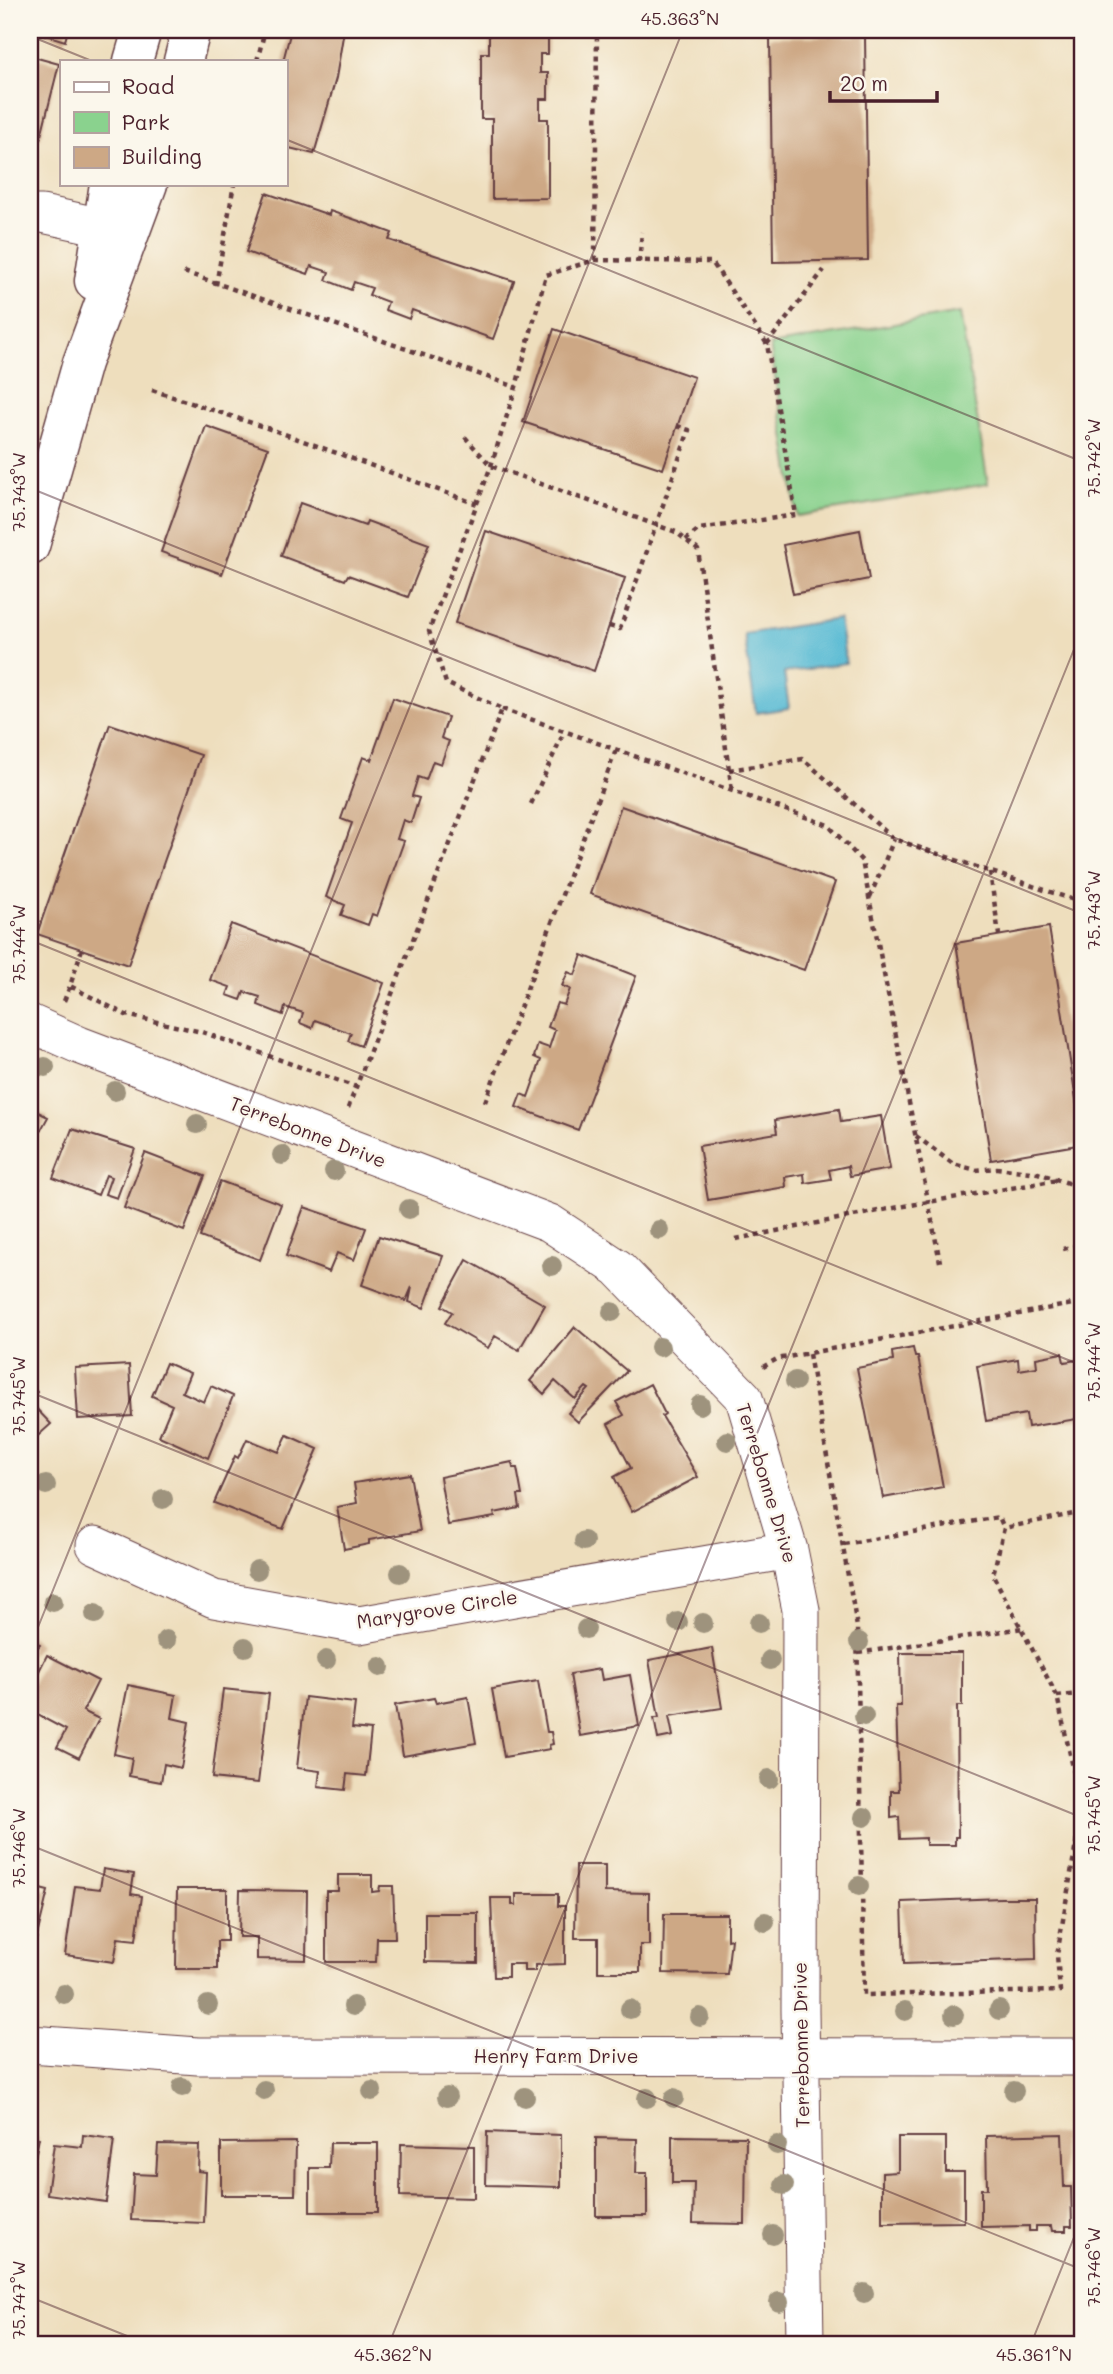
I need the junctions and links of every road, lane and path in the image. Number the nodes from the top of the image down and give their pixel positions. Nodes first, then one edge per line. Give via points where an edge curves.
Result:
1 (142, 30) edge
2 (191, 30) edge
3 (265, 30) edge
4 (597, 30) edge
5 (134, 60) edge
6 (183, 60) edge
7 (257, 60) edge
8 (109, 186) edge
9 (147, 186) edge
10 (234, 186) edge
11 (30, 214) edge
12 (116, 230) junction
13 (642, 232) dead end
14 (595, 260) junction
15 (639, 262) junction
16 (824, 270) dead end
17 (184, 272) dead end
18 (216, 285) junction
19 (767, 344) junction
20 (516, 387) junction
21 (152, 390) dead end
22 (677, 426) dead end
23 (465, 437) dead end
24 (491, 466) junction
25 (477, 504) junction
26 (657, 525) junction
27 (686, 540) junction
28 (30, 546) edge
29 (609, 625) dead end
30 (502, 709) junction
31 (564, 732) junction
32 (616, 750) junction
33 (729, 770) junction
34 (732, 791) junction
35 (531, 804) dead end
36 (894, 839) junction
37 (990, 872) junction
38 (870, 898) junction
39 (1083, 903) edge
40 (999, 935) dead end
41 (82, 949) dead end
42 (30, 1023) edge
43 (356, 1087) junction
44 (485, 1102) dead end
45 (914, 1134) junction
46 (335, 1142) junction
47 (1058, 1180) junction
48 (1083, 1188) edge
49 (928, 1202) junction
50 (736, 1239) dead end
51 (1083, 1244) edge
52 (1063, 1249) dead end
53 (940, 1262) dead end
54 (1083, 1302) edge
55 (809, 1354) junction
56 (731, 1386) junction
57 (1083, 1512) edge
58 (1004, 1528) junction
59 (844, 1544) junction
60 (95, 1545) dead end
61 (789, 1550) junction
62 (1023, 1628) junction
63 (858, 1653) junction
64 (1083, 1694) edge
65 (1057, 1696) junction
66 (30, 2045) edge
67 (800, 2057) junction
68 (1083, 2057) edge
69 (805, 2344) edge

1 - 5 main road
2 - 6 main road
3 - 7 path
4 - 14 path
8 - 12 main road
9 - 12 main road
10 - 18 path
11 - 12 street
12 - 28 main road
13 - 15 path
14 - 15 path
14 - 20 path via 546,275
15 - 19 path via 712,262
16 - 19 path
17 - 18 path
18 - 20 path
19 - 27 path via 796,515 699,529
20 - 24 path
21 - 25 path
22 - 26 path via 689,430
23 - 24 path
24 - 25 path
24 - 26 path
25 - 30 path via 429,631 446,684
26 - 27 path
26 - 29 path via 620,629
27 - 33 path via 698,550
30 - 31 path
30 - 43 path
31 - 32 path
31 - 35 path
32 - 34 path
32 - 44 path
33 - 34 path
33 - 36 path via 803,759
34 - 38 path via 828,825 862,860
36 - 37 path
36 - 38 path
37 - 39 path
37 - 40 path
38 - 45 path
41 - 43 path via 70,985 126,1015 202,1032
42 - 46 street, Terrebonne Drive
43 - 46 path
45 - 47 path via 953,1164 976,1170 1038,1173
45 - 49 path
46 - 56 street, Terrebonne Drive via 550,1223 618,1268
47 - 48 path
47 - 49 path
49 - 50 path
49 - 53 path
51 - 52 path
54 - 55 path
55 - 56 path via 777,1359
55 - 59 path
56 - 61 street, Terrebonne Drive via 744,1398
57 - 58 path
58 - 59 path via 999,1517
58 - 62 path via 993,1574
59 - 63 path
60 - 61 street, Marygrove Circle via 214,1599 359,1625
61 - 67 street, Terrebonne Drive via 801,1610
62 - 63 path
62 - 65 path
63 - 65 path via 864,1995 1060,1991 1057,1955 1077,1838 1076,1781
64 - 65 path
66 - 67 street, Henry Farm Drive via 198,2056
67 - 68 street, Henry Farm Drive
67 - 69 street, Terrebonne Drive

